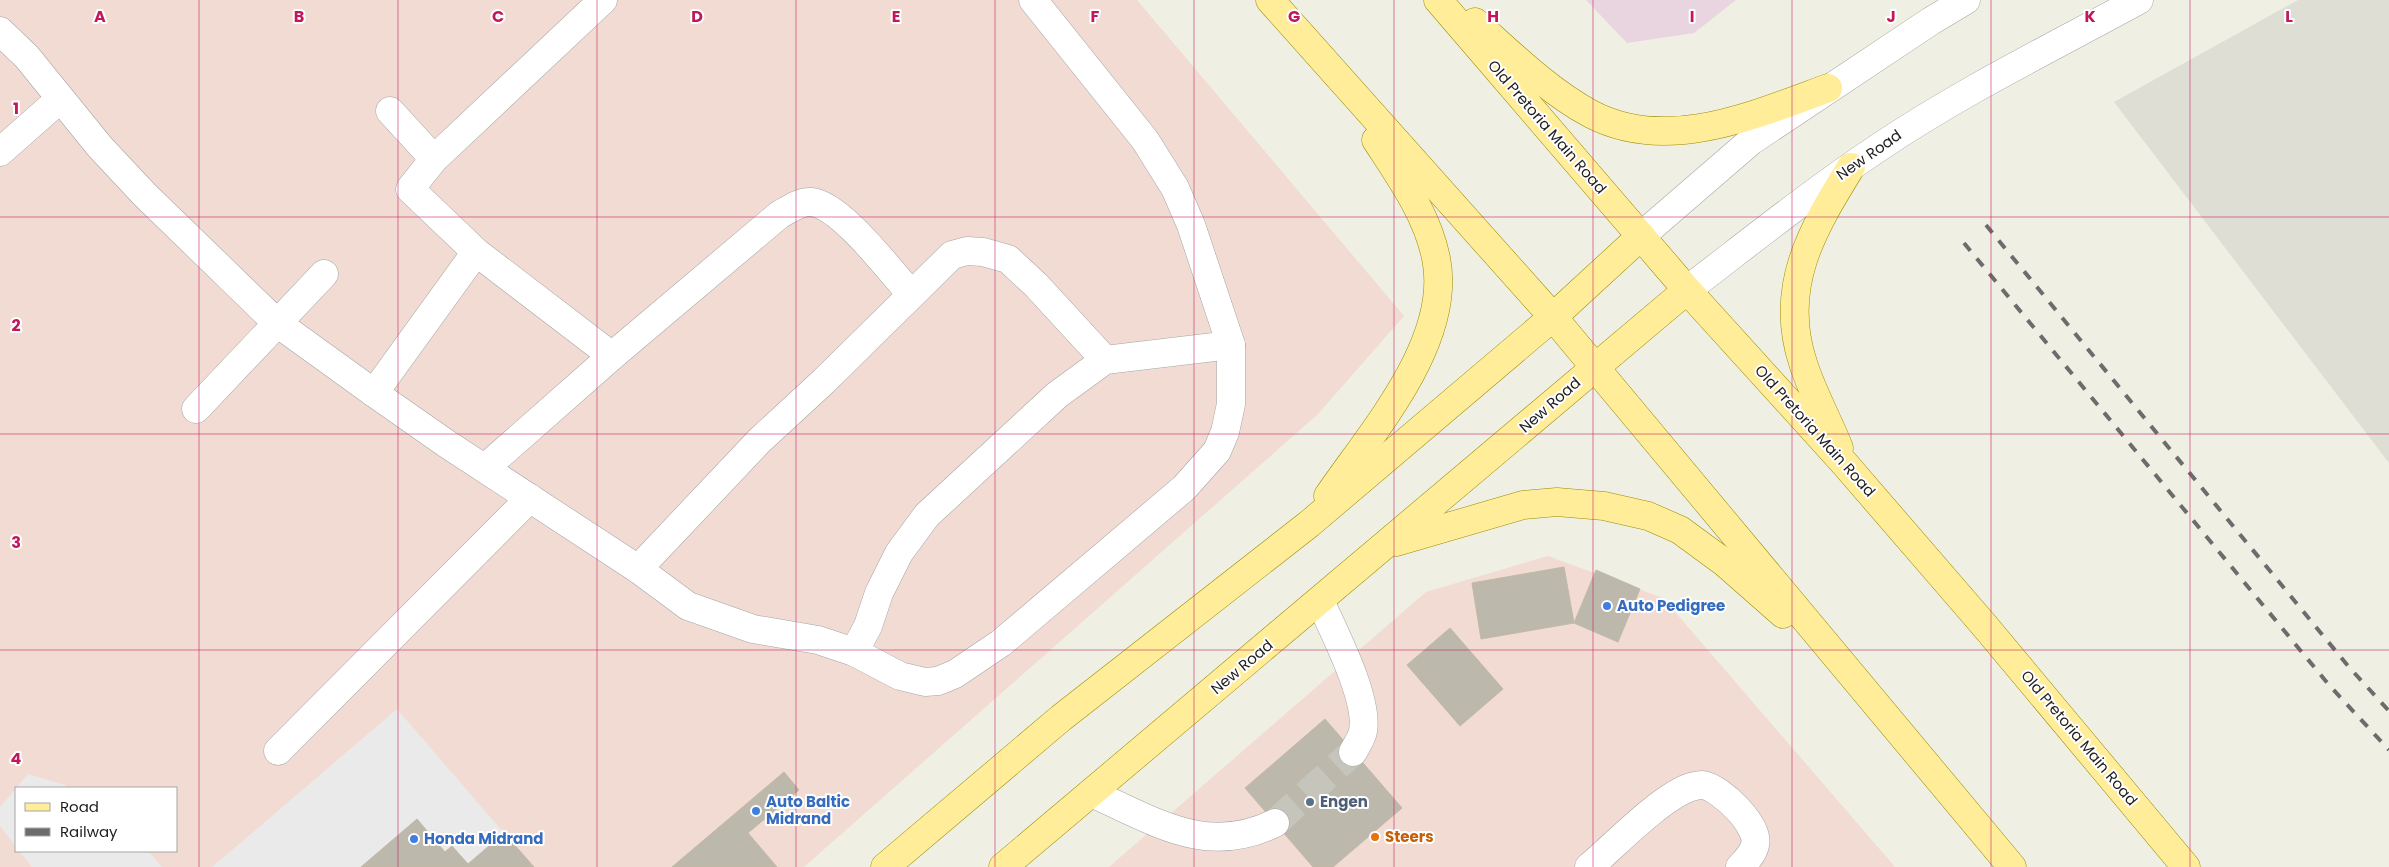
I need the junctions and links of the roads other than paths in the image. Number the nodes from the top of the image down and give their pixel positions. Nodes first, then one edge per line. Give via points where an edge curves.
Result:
1 (603, 0) edge
2 (1033, 0) edge
3 (1270, 0) edge
4 (1438, 0) edge
5 (1449, 0) edge
6 (1966, 0) edge
7 (2138, 0) edge
8 (0, 31) edge
9 (1330, 68) junction
10 (1828, 88) junction
11 (60, 99) junction
12 (390, 111) dead end
13 (0, 152) edge
14 (434, 159) junction
15 (1851, 166) junction
16 (1641, 236) junction
17 (476, 252) junction
18 (324, 274) dead end
19 (1687, 290) junction
20 (911, 294) junction
21 (1552, 316) junction
22 (277, 323) junction
23 (1230, 345) junction
24 (612, 356) junction
25 (1105, 360) junction
26 (1594, 366) junction
27 (374, 393) junction
28 (196, 409) dead end
29 (1844, 463) junction
30 (485, 468) junction
31 (530, 498) junction
32 (1309, 524) junction
33 (1386, 545) junction
34 (638, 569) junction
35 (1320, 602) junction
36 (854, 652) junction
37 (1850, 673) junction
38 (278, 752) dead end
39 (1353, 752) tunnel mouth
40 (1091, 794) junction
41 (1275, 823) tunnel mouth
42 (885, 867) edge
43 (1003, 867) edge
44 (1589, 867) edge
45 (1740, 867) edge
46 (2012, 867) edge
47 (2186, 867) edge

1 - 14 street
2 - 23 street via 1144,140 1175,188 1191,225
3 - 9 main road
4 - 16 main road, Old Pretoria Main Road
5 - 10 main road via 1563,95 1591,114 1632,128 1682,131 1714,126
6 - 10 street
7 - 15 street, New Road via 1964,94
8 - 11 street via 27,57
9 - 21 main road
9 - 32 main road via 1418,208 1432,245 1439,280 1435,319 1416,364
10 - 16 street via 1751,142
11 - 13 street
11 - 22 street via 145,195
12 - 14 street
14 - 17 street via 410,189
15 - 19 street, New Road
15 - 29 main road via 1803,256 1793,304 1795,332 1803,365
16 - 19 main road, Old Pretoria Main Road
16 - 21 main road
17 - 24 street
17 - 27 street
18 - 22 street
19 - 26 main road, New Road
19 - 29 main road, Old Pretoria Main Road
20 - 24 street via 850,226 831,210 809,201 780,215
20 - 25 street via 952,254 983,252 1008,259
20 - 34 street via 759,441
21 - 26 main road
21 - 32 main road
22 - 27 street
22 - 28 street
23 - 25 street
23 - 36 street via 1231,404 1226,432 1217,451 1184,488 1001,642 938,682 900,676
24 - 30 street
25 - 36 street via 1058,395 927,515 899,553
26 - 33 main road, New Road
26 - 37 main road
27 - 30 street
29 - 47 main road, Old Pretoria Main Road via 1991,632
30 - 31 street
31 - 34 street
31 - 38 street
32 - 42 main road via 1061,718
33 - 35 main road, New Road
33 - 37 main road via 1523,505 1572,502 1634,512 1680,530 1725,563
34 - 36 street via 688,606 753,629 818,640
35 - 39 street via 1350,666 1361,705 1364,732
35 - 40 main road, New Road
37 - 46 main road
40 - 41 street via 1186,834 1224,838 1255,833
40 - 43 main road, New Road
44 - 45 street via 1670,798 1702,785 1724,797 1751,824 1755,845

